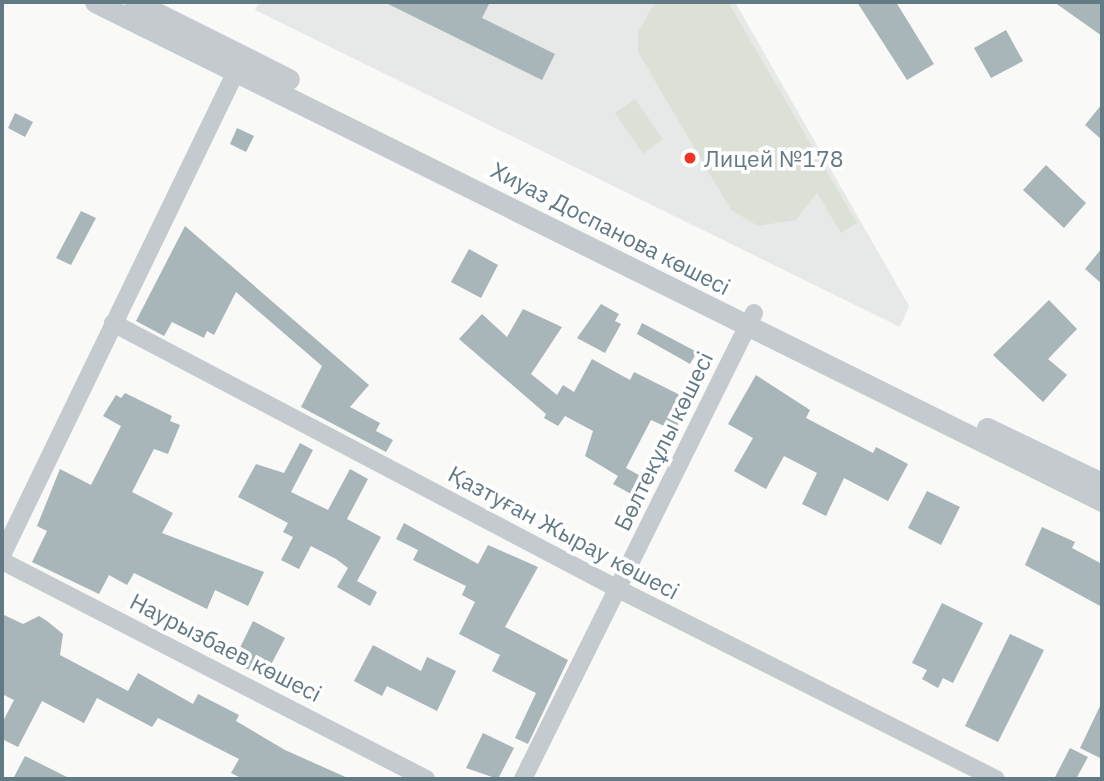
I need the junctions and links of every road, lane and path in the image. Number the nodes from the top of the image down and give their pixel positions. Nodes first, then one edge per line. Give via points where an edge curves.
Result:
1 (96, 2) edge
2 (135, 2) edge
3 (240, 63) junction
4 (750, 319) junction
5 (113, 323) junction
6 (1102, 483) edge
7 (1102, 501) edge
8 (2, 555) edge
9 (2, 561) edge
10 (618, 589) junction
11 (426, 779) edge
12 (523, 779) edge
13 (996, 779) edge

1 - 3 street, Хиуаз Доспанова көшесі
2 - 3 street, Хиуаз Доспанова көшесі
3 - 4 street, Хиуаз Доспанова көшесі
3 - 5 street
4 - 6 street, Хиуаз Доспанова көшесі
4 - 7 street, Хиуаз Доспанова көшесі
4 - 10 street, Бөлтекұлы көшесі
5 - 8 street
5 - 10 street, Қазтуған Жырау көшесі
9 - 11 street, Наурызбаев көшесі
10 - 12 street, Бөлтекұлы көшесі
10 - 13 street, Қазтуған Жырау көшесі

